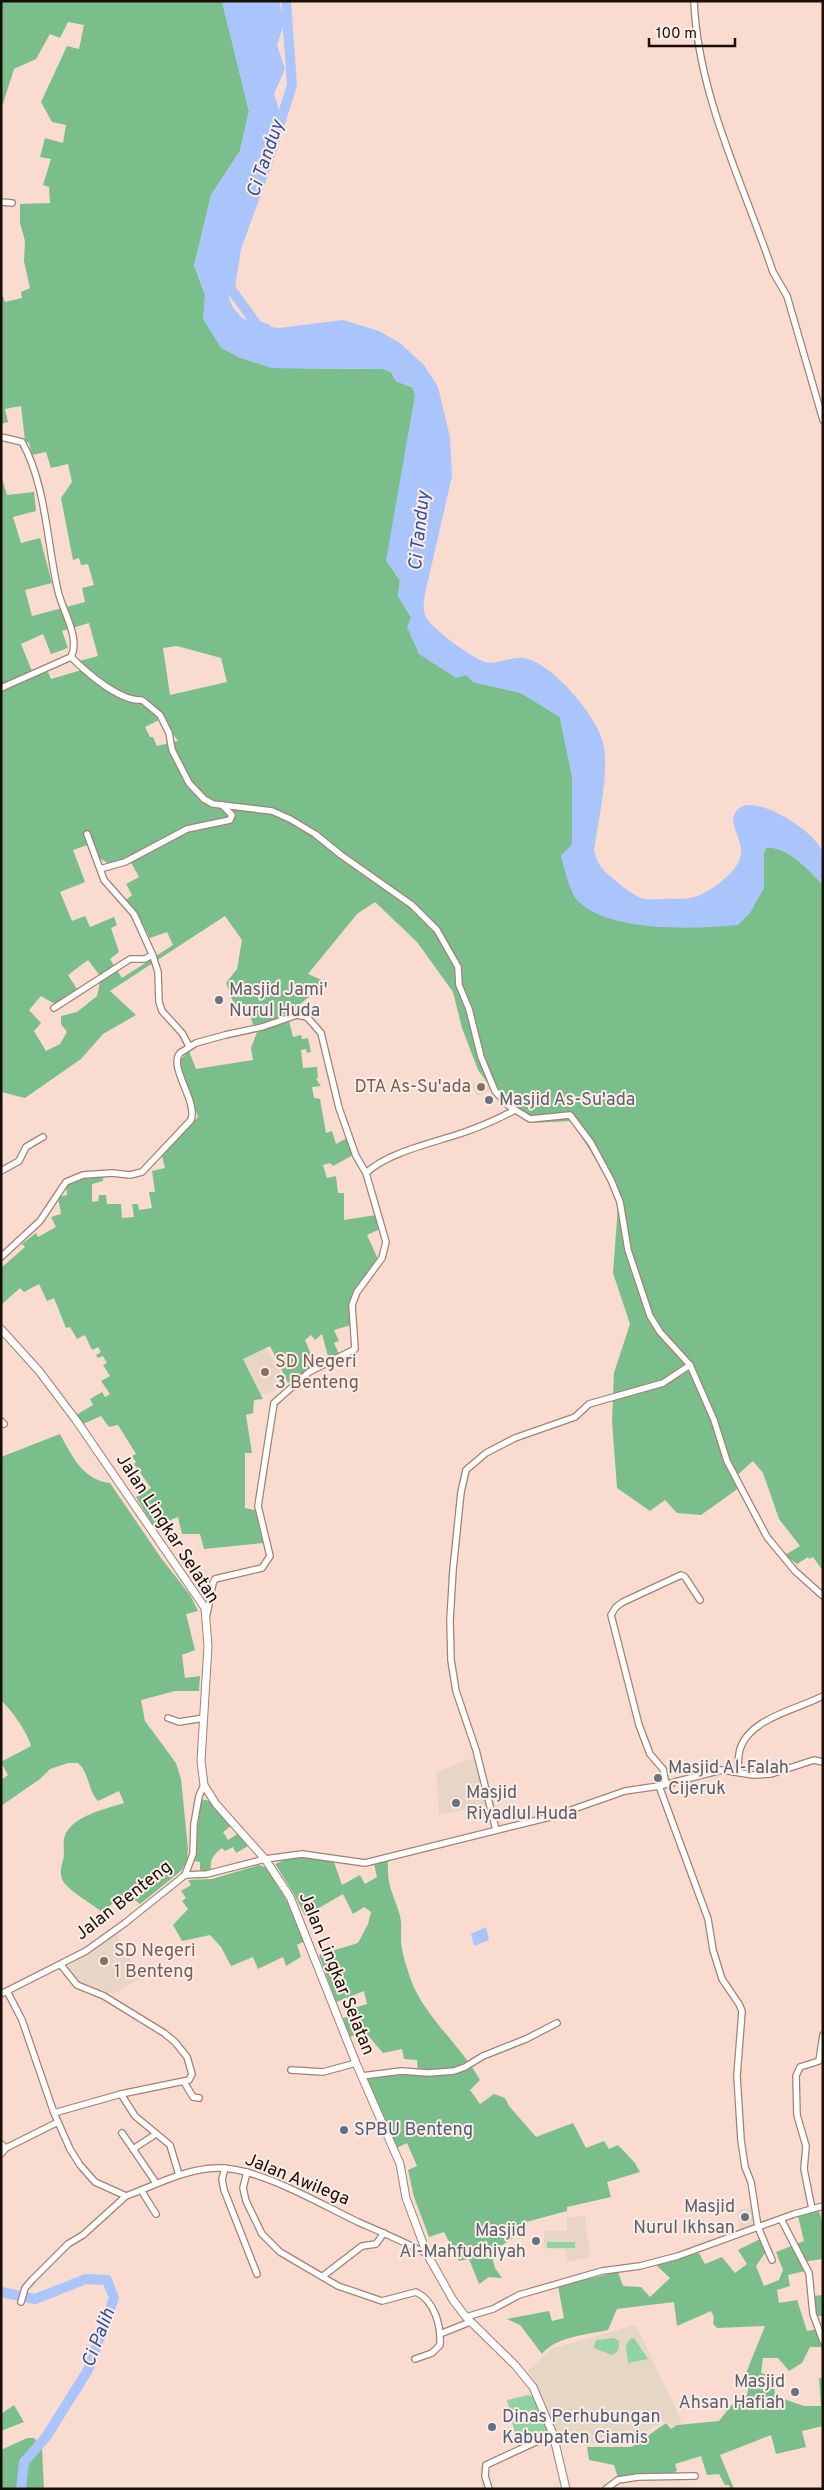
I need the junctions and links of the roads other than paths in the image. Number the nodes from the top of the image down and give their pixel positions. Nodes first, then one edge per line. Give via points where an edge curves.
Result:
1 (694, 1) edge
2 (1, 202) edge
3 (12, 203) dead end
4 (823, 420) edge
5 (1, 437) edge
6 (71, 657) junction
7 (1, 688) edge
8 (221, 805) junction
9 (87, 834) dead end
10 (100, 869) junction
11 (152, 954) junction
12 (54, 1008) dead end
13 (189, 1046) junction
14 (515, 1110) junction
15 (43, 1137) dead end
16 (1, 1171) edge
17 (366, 1173) junction
18 (1, 1258) edge
19 (1, 1330) edge
20 (690, 1365) junction
21 (823, 1596) edge
22 (700, 1600) dead end
23 (207, 1614) junction
24 (823, 1696) edge
25 (168, 1718) dead end
26 (204, 1718) junction
27 (823, 1762) edge
28 (738, 1772) junction
29 (666, 1784) junction
30 (204, 1785) junction
31 (659, 1786) junction
32 (496, 1830) junction
33 (265, 1859) junction
34 (185, 1874) junction
35 (61, 1964) junction
36 (4, 1994) edge
37 (556, 2023) dead end
38 (823, 2035) edge
39 (356, 2063) junction
40 (291, 2070) dead end
41 (362, 2076) junction
42 (184, 2082) junction
43 (121, 2094) junction
44 (199, 2098) dead end
45 (54, 2113) junction
46 (58, 2122) junction
47 (122, 2133) dead end
48 (156, 2134) junction
49 (4, 2146) edge
50 (133, 2149) junction
51 (1, 2154) edge
52 (225, 2168) junction
53 (247, 2172) junction
54 (179, 2175) junction
55 (156, 2183) junction
56 (141, 2190) junction
57 (126, 2196) junction
58 (823, 2206) edge
59 (812, 2209) junction
60 (156, 2214) dead end
61 (781, 2219) junction
62 (758, 2227) junction
63 (384, 2233) junction
64 (428, 2254) junction
65 (772, 2260) dead end
66 (257, 2274) dead end
67 (323, 2276) junction
68 (21, 2302) dead end
69 (468, 2320) junction
70 (440, 2334) junction
71 (823, 2341) edge
72 (415, 2359) dead end
73 (553, 2434) junction
74 (695, 2476) dead end
75 (489, 2489) edge
76 (566, 2489) edge
77 (606, 2489) edge

1 - 4 street via 698,53 708,90 773,272 787,296
2 - 3 street
5 - 6 street via 22,442 32,465 58,592 71,633 74,652
6 - 7 street
6 - 8 street via 105,685 131,701 142,700 160,715 169,733 172,750 189,783 204,799
8 - 10 street via 232,815 230,820 187,829 124,862
8 - 14 street via 272,811 290,819 316,834 341,856 412,905 436,930 458,967 459,985 469,1009 480,1057 495,1091
9 - 10 street
10 - 11 street via 106,883 134,914
11 - 12 street via 145,959 130,959
11 - 13 street via 158,972 160,1008 182,1032
13 - 17 street via 297,1015 307,1017 321,1033 339,1108 356,1156
13 - 18 street via 180,1052 177,1061 193,1114 191,1120 137,1174 73,1177 62,1186 40,1221
14 - 17 street via 465,1132 414,1148
14 - 20 street via 535,1120 570,1115 581,1128 609,1174 620,1202 628,1250 650,1316
15 - 16 street via 26,1147 19,1161
17 - 23 street via 386,1242 382,1258 357,1292 352,1305 355,1349 309,1372 274,1403 258,1506 270,1556 262,1568 215,1579
19 - 23 street, Jalan Lingkar Selatan via 39,1371 76,1420
20 - 21 street via 714,1420 727,1461 767,1537 790,1566
20 - 32 street via 663,1382 589,1404 575,1417 515,1438 486,1453 466,1470 453,1570 451,1660 456,1691 476,1750
22 - 29 street via 681,1575 623,1602 611,1616 639,1725 648,1750 663,1769
23 - 26 street, Jalan Lingkar Selatan
24 - 28 street via 754,1728 741,1747
25 - 26 street via 179,1722
26 - 30 street, Jalan Lingkar Selatan via 201,1770
27 - 28 street via 814,1760 771,1774
28 - 29 street via 722,1770
29 - 31 street
30 - 33 street, Jalan Lingkar Selatan via 216,1804
30 - 34 street, Jalan Benteng via 194,1824 193,1854
31 - 32 street via 625,1791 554,1816
31 - 62 street via 708,1919 720,1973 742,2012 737,2076 740,2121
32 - 33 street via 365,1863 302,1854
33 - 34 street via 218,1872
33 - 39 street, Jalan Lingkar Selatan via 301,1920
34 - 35 street, Jalan Benteng via 107,1936
35 - 36 street, Jalan Benteng
35 - 42 street via 77,1985 104,1996 176,2042 191,2066 192,2074
36 - 45 street via 22,2020
37 - 41 street via 454,2072 383,2072
38 - 59 street via 819,2061 800,2067 796,2076 797,2115 806,2146 804,2169
39 - 40 street via 323,2072
39 - 41 street, Jalan Lingkar Selatan
41 - 64 street, Jalan Lingkar Selatan via 400,2164 406,2198
42 - 43 street
42 - 44 street via 193,2097
43 - 45 street
43 - 48 street via 135,2116
45 - 46 street
46 - 49 street
46 - 57 street via 86,2173 95,2182
47 - 50 street
48 - 50 street
48 - 54 street via 170,2145
49 - 51 street
50 - 55 street
52 - 53 street, Jalan Awilega
52 - 54 street, Jalan Awilega
52 - 66 street via 224,2190
53 - 63 street, Jalan Awilega
53 - 67 street via 243,2194 262,2234 280,2252
54 - 55 street, Jalan Awilega
55 - 56 street, Jalan Awilega
56 - 57 street, Jalan Awilega
56 - 60 street
57 - 68 street via 83,2235 68,2244 25,2288
58 - 59 street
59 - 61 street
61 - 62 street
61 - 71 street via 808,2272 813,2314
62 - 65 street
62 - 69 street via 678,2256 602,2271 519,2295
63 - 64 street, Jalan Awilega
63 - 67 street via 376,2244 362,2246
64 - 69 street, Jalan Lingkar Selatan via 452,2300
67 - 70 street via 338,2286 382,2301 419,2293 436,2315
69 - 70 street
69 - 73 street, Jalan Lingkar Selatan via 533,2387
70 - 72 street via 438,2348
73 - 75 street via 486,2465 484,2476
73 - 76 street, Jalan Lingkar Selatan
74 - 77 street via 638,2477 618,2480

